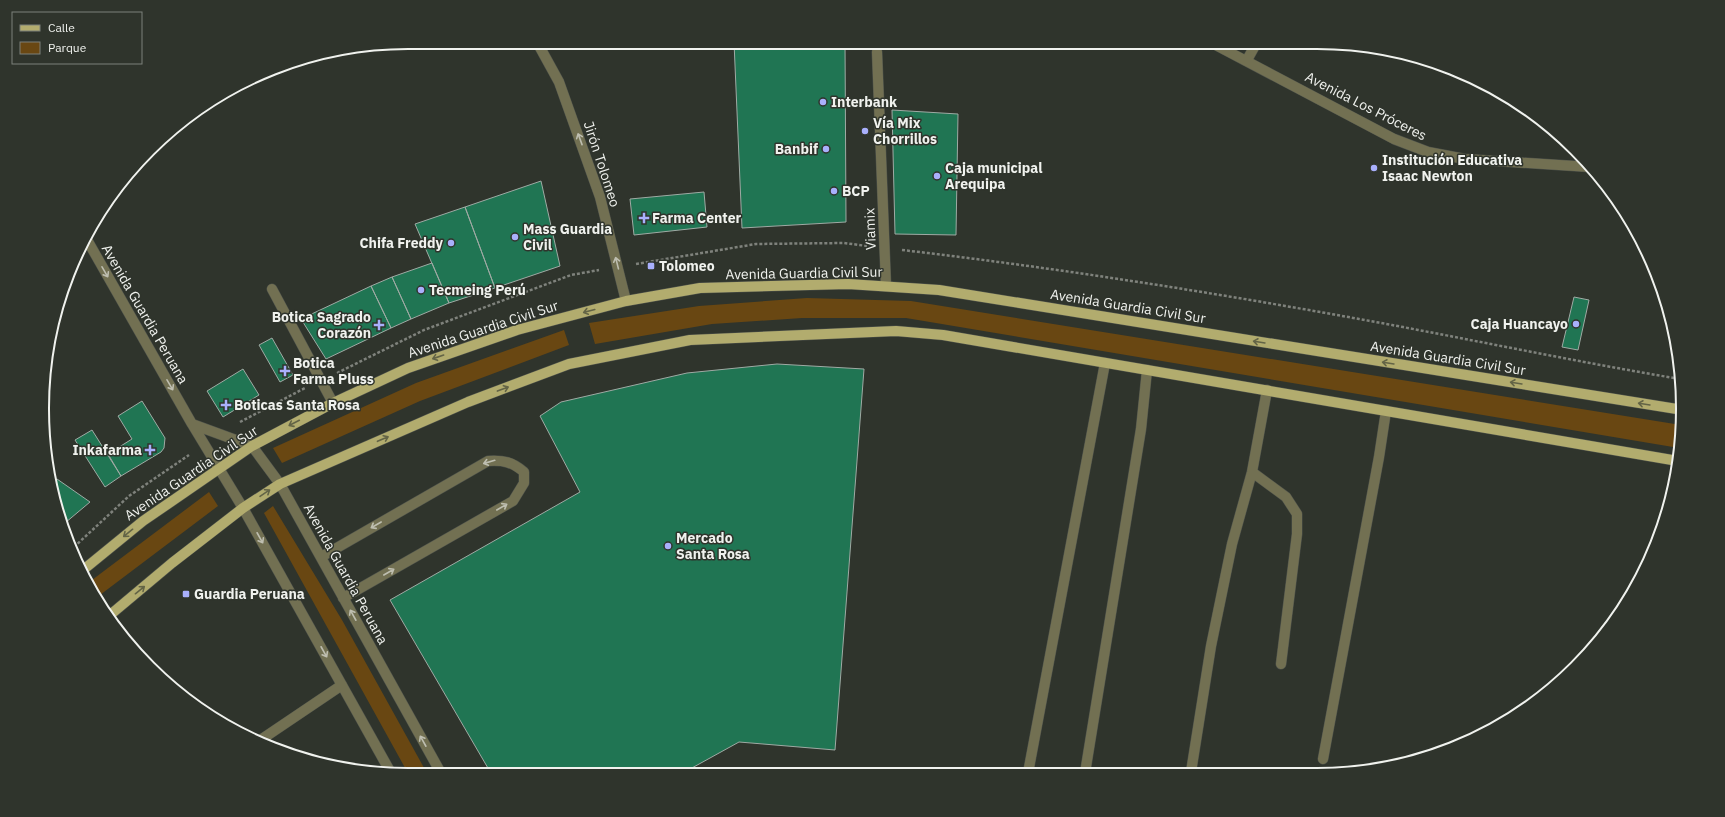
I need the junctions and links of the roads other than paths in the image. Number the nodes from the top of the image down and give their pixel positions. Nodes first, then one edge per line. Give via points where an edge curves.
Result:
1 (541, 49) edge
2 (1224, 49) edge
3 (1253, 49) edge
4 (877, 52) dead end
5 (1247, 60) junction
6 (1583, 167) edge
7 (89, 243) edge
8 (886, 286) junction
9 (272, 289) dead end
10 (626, 301) junction
11 (1105, 363) junction
12 (1147, 370) junction
13 (1267, 390) junction
14 (333, 403) junction
15 (1676, 409) edge
16 (1386, 411) junction
17 (192, 424) junction
18 (252, 446) junction
19 (1672, 461) edge
20 (218, 469) junction
21 (1252, 472) junction
22 (280, 484) junction
23 (243, 508) junction
24 (321, 557) junction
25 (86, 568) edge
26 (343, 598) junction
27 (113, 612) edge
28 (1281, 664) dead end
29 (342, 685) junction
30 (264, 738) edge
31 (1323, 760) dead end
32 (389, 767) edge
33 (438, 768) edge
34 (1029, 768) edge
35 (1086, 768) edge
36 (1192, 768) edge

10 -> 1 street, Jirón Tolomeo via 600,197 559,82
2 - 5 street, Avenida Los Próceres
3 - 5 street
4 - 8 street, Viamix
5 - 6 street, Avenida Los Próceres via 1394,139 1428,152 1464,159
7 -> 17 street, Avenida Guardia Peruana
8 - 10 main road, Avenida Guardia Civil Sur via 848,284 700,288
15 -> 8 main road, Avenida Guardia Civil Sur via 939,290
9 - 14 street
10 -> 14 main road, Avenida Guardia Civil Sur via 517,330 408,368
11 - 12 main road
22 -> 11 main road via 468,402 570,364 690,340 896,331 942,335
11 - 34 street
12 - 13 main road
12 - 35 street via 1141,429
13 - 16 main road
13 - 21 street
14 -> 18 main road, Avenida Guardia Civil Sur
16 - 19 main road
16 - 31 street
17 - 18 street
17 - 20 street, Avenida Guardia Peruana
18 - 20 main road, Avenida Guardia Civil Sur
18 - 22 street, Avenida Guardia Peruana
20 - 23 street, Avenida Guardia Peruana
20 -> 25 main road, Avenida Guardia Civil Sur via 143,521
21 - 28 street via 1286,497 1297,514 1297,534
21 - 36 street via 1232,544 1211,646
23 -> 22 main road
22 - 24 street, Avenida Guardia Peruana
27 -> 23 main road
23 -> 29 street, Avenida Guardia Peruana
24 - 26 street, Avenida Guardia Peruana
26 -> 24 street via 513,501 524,483 524,472 503,460 488,461
33 -> 26 street, Avenida Guardia Peruana
29 - 30 street
29 - 32 street, Avenida Guardia Peruana

